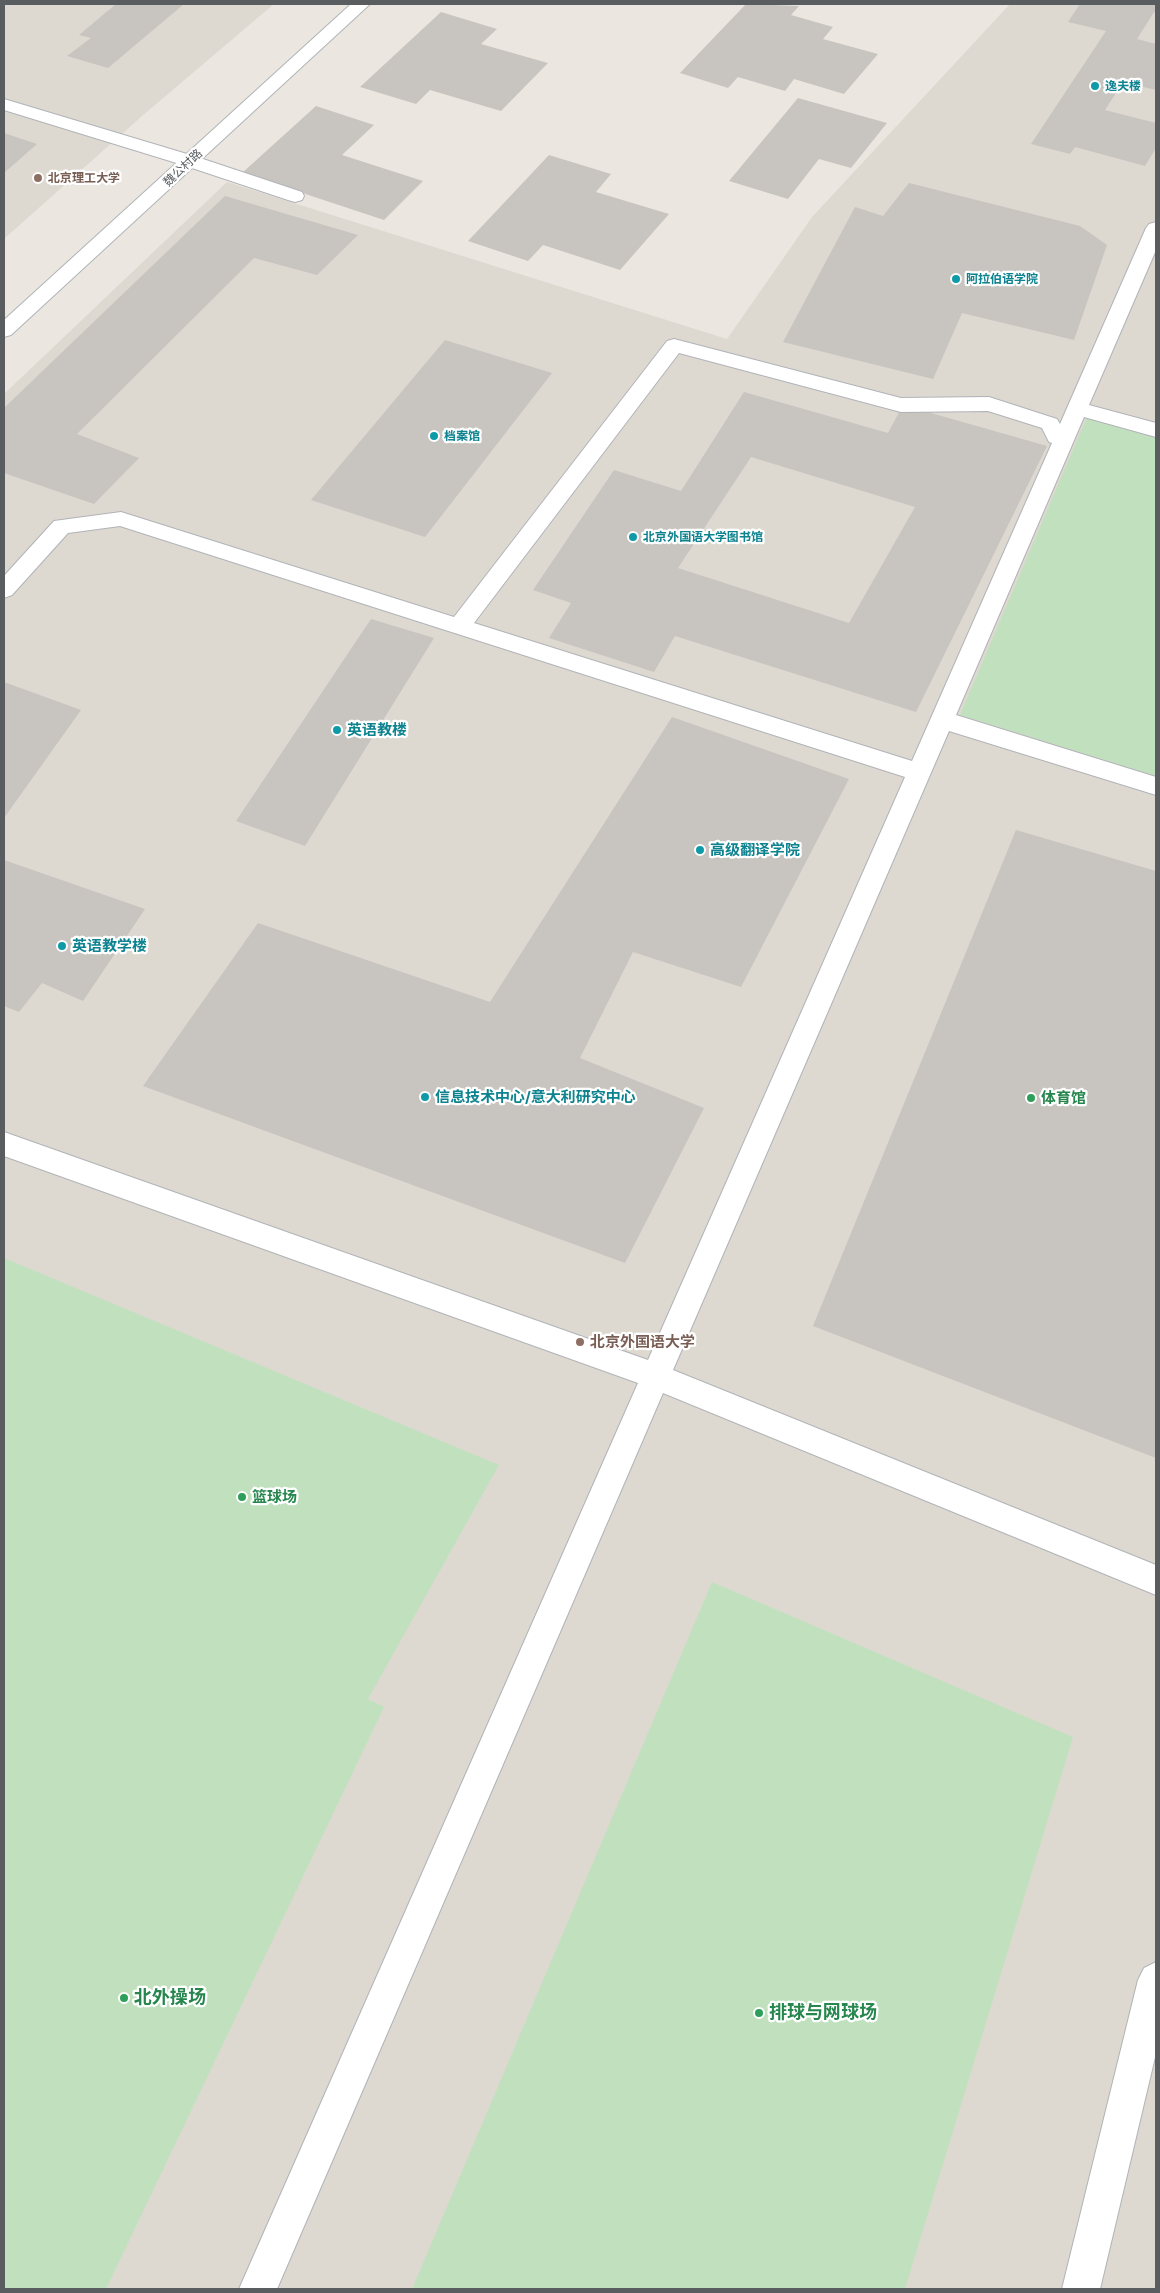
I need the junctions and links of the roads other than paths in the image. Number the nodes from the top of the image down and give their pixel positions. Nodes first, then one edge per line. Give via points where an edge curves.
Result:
1 (361, 4) edge
2 (4, 104) edge
3 (190, 161) junction
4 (295, 196) dead end
5 (1156, 228) edge
6 (4, 331) edge
7 (1078, 409) junction
8 (1156, 430) edge
9 (1066, 438) junction
10 (4, 590) edge
11 (459, 626) junction
12 (943, 720) junction
13 (920, 773) junction
14 (1156, 786) edge
15 (4, 1144) edge
16 (657, 1378) junction
17 (1156, 1580) edge
18 (1156, 1980) edge
19 (258, 2289) edge
20 (1081, 2289) edge

1 - 3 street, 魏公村路
2 - 3 street
3 - 4 street
3 - 6 street, 魏公村路
5 - 7 street
7 - 8 street
7 - 9 street
9 - 11 street via 1056,437 1050,424 989,404 901,405 674,345
9 - 12 street
10 - 11 street via 62,526 121,519
11 - 13 street
12 - 13 street
12 - 14 street
13 - 16 street
15 - 16 street
16 - 17 street
16 - 19 street
18 - 20 street

